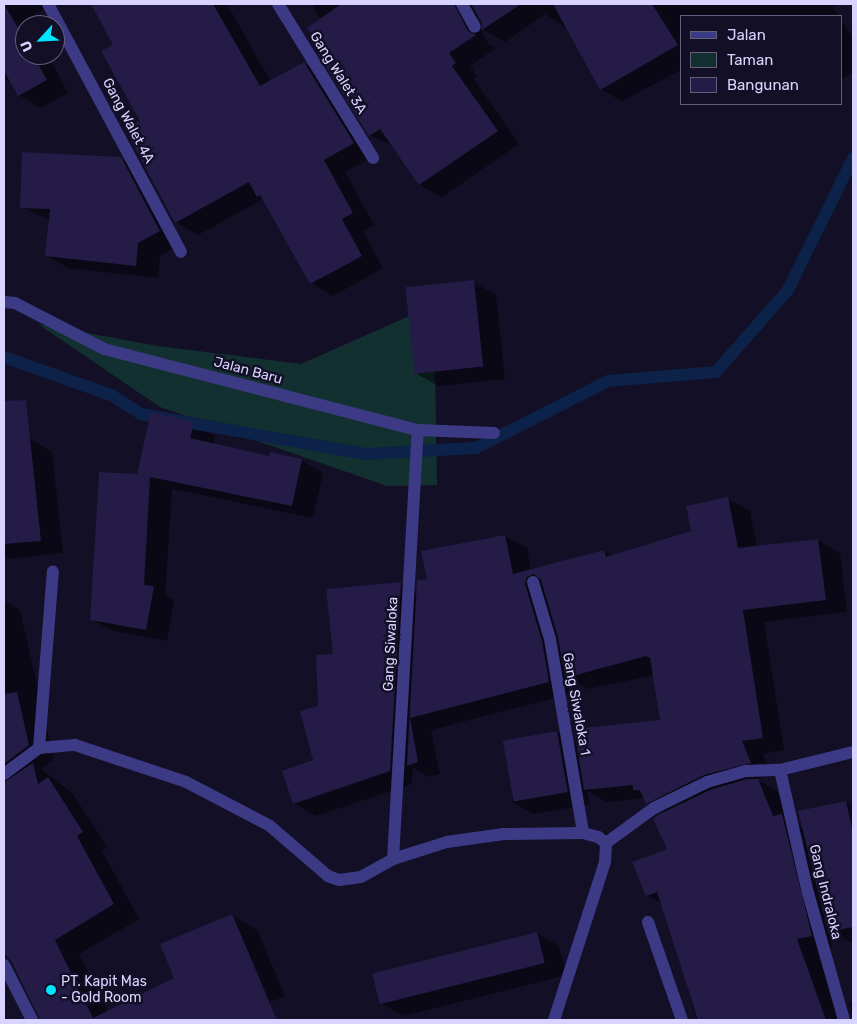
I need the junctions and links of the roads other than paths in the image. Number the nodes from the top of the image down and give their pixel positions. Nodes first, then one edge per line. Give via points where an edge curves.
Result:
1 (48, 4) edge
2 (278, 4) edge
3 (462, 4) edge
4 (475, 26) dead end
5 (373, 158) dead end
6 (181, 252) dead end
7 (4, 302) edge
8 (418, 430) junction
9 (494, 433) dead end
10 (53, 572) dead end
11 (533, 582) dead end
12 (39, 748) junction
13 (853, 752) edge
14 (780, 770) junction
15 (4, 774) edge
16 (583, 833) junction
17 (606, 843) junction
18 (394, 859) junction
19 (648, 922) dead end
20 (4, 965) edge
21 (32, 1020) edge
22 (554, 1020) edge
23 (682, 1020) edge
24 (844, 1020) edge

1 - 6 street, Gang Walet 4A
2 - 5 street, Gang Walet 3A
3 - 4 street
7 - 8 street, Jalan Baru via 15,303 104,349
8 - 9 street, Jalan Baru
8 - 18 street, Gang Siwaloka
10 - 12 street
11 - 16 street, Gang Siwaloka 1 via 550,639
12 - 15 street
12 - 18 street via 75,745 186,782 270,826 328,876 339,880 361,877
13 - 14 street
14 - 17 street via 756,770 707,782 654,808
14 - 24 street, Gang Indraloka via 808,893
16 - 17 street
16 - 18 street via 503,834 447,842
17 - 22 street via 605,862
19 - 23 street
20 - 21 street

